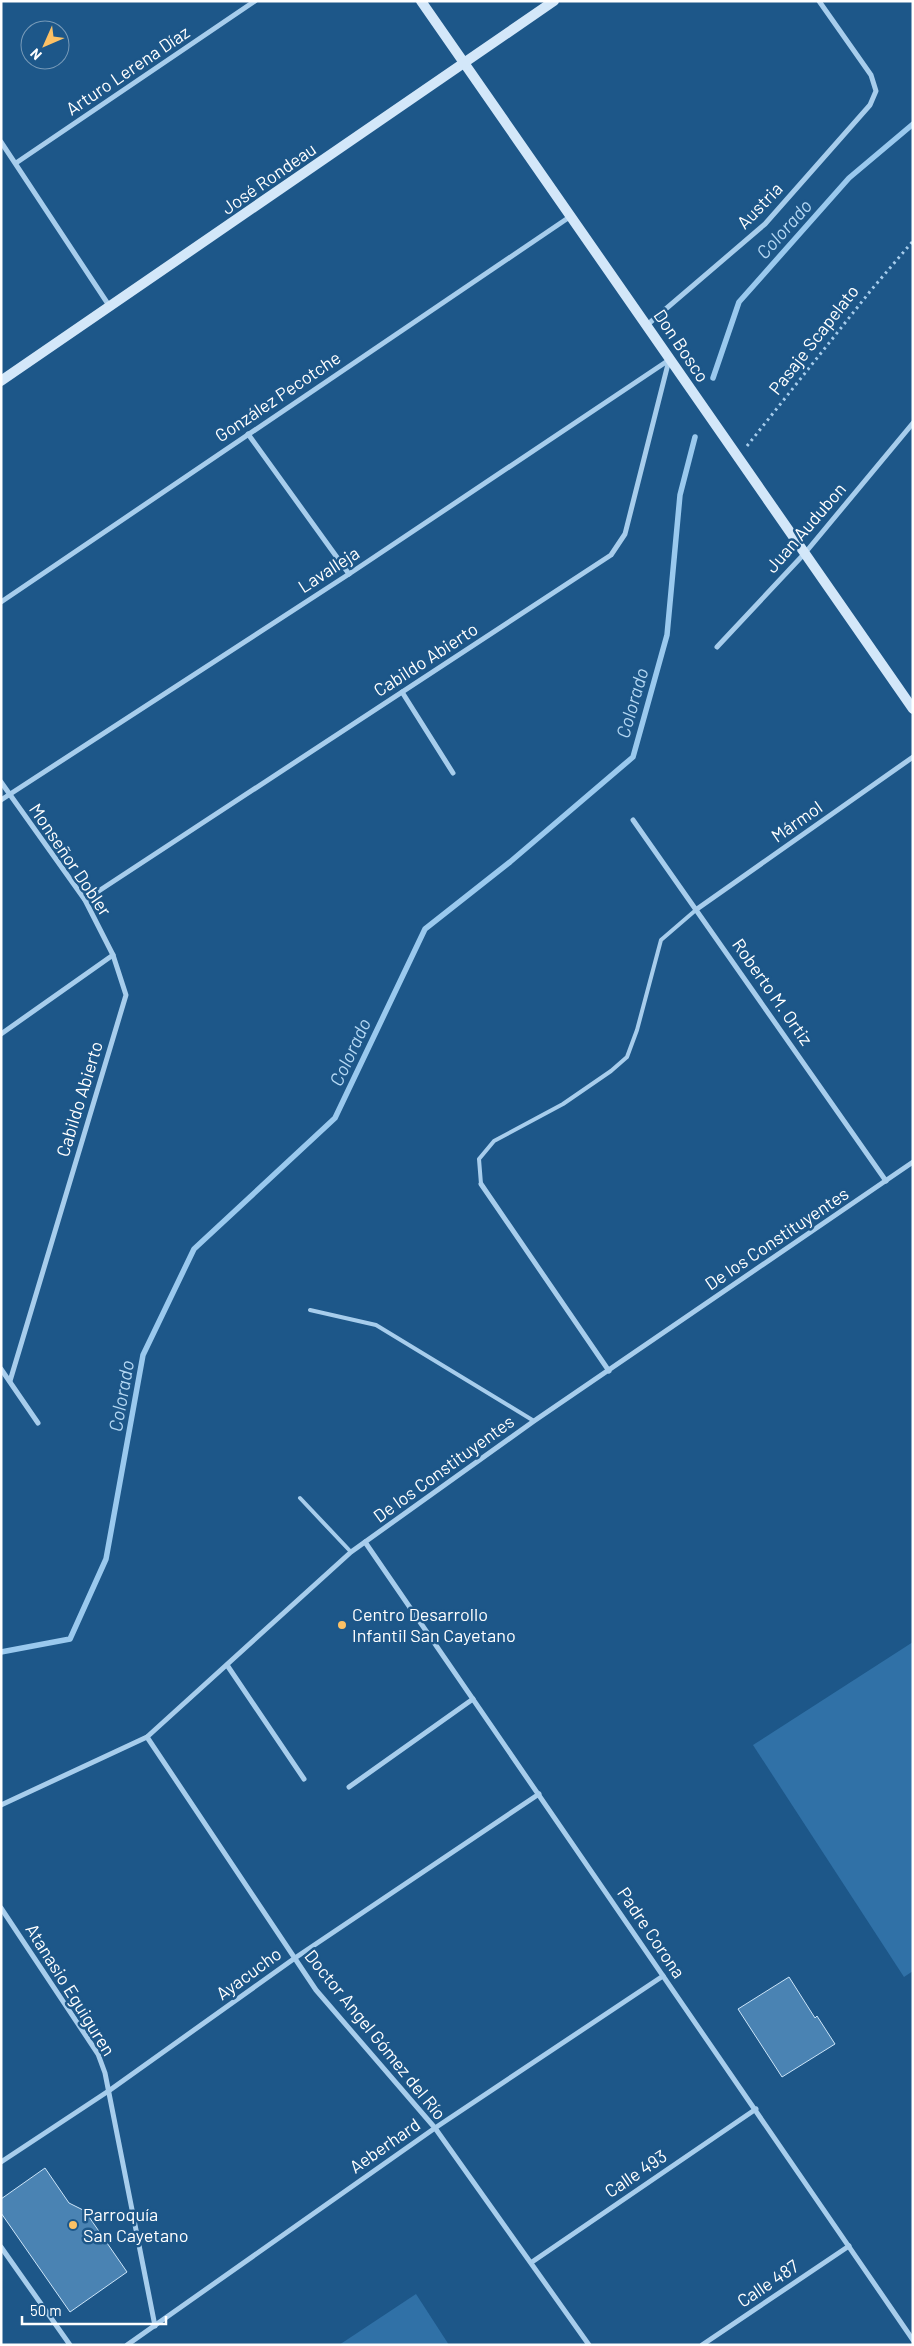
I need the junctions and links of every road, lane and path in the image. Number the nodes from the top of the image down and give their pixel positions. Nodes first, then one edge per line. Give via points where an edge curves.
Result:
1 (255, 1) edge
2 (421, 1) edge
3 (554, 1) edge
4 (819, 1) edge
5 (464, 64) junction
6 (1, 142) edge
7 (16, 163) junction
8 (571, 216) junction
9 (913, 241) edge
10 (110, 307) junction
11 (647, 326) junction
12 (669, 359) junction
13 (1, 382) edge
14 (913, 423) edge
15 (248, 434) junction
16 (739, 457) junction
17 (804, 553) junction
18 (349, 574) junction
19 (1, 602) edge
20 (717, 647) dead end
21 (402, 692) junction
22 (913, 709) edge
23 (913, 758) edge
24 (453, 773) dead end
25 (1, 782) edge
26 (10, 794) junction
27 (1, 800) edge
28 (633, 820) dead end
29 (85, 900) junction
30 (697, 909) junction
31 (113, 955) junction
32 (1, 1034) edge
33 (913, 1162) edge
34 (886, 1181) junction
35 (481, 1184) joint
36 (310, 1310) dead end
37 (1, 1369) edge
38 (609, 1371) junction
39 (10, 1381) junction
40 (534, 1421) junction
41 (38, 1423) dead end
42 (300, 1498) dead end
43 (365, 1542) junction
44 (351, 1552) junction
45 (227, 1665) junction
46 (474, 1699) junction
47 (148, 1737) junction
48 (304, 1779) dead end
49 (349, 1787) dead end
50 (539, 1794) junction
51 (1, 1805) edge
52 (1, 1908) edge
53 (295, 1958) junction
54 (663, 1976) junction
55 (110, 2090) junction
56 (756, 2109) junction
57 (435, 2128) junction
58 (1, 2162) edge
59 (849, 2246) junction
60 (1, 2247) edge
61 (532, 2262) junction
62 (155, 2326) junction
63 (913, 2340) edge
64 (70, 2345) edge
65 (127, 2345) edge
66 (589, 2345) edge
67 (702, 2345) edge

1 - 7 street, Arturo Lerena Díaz
2 - 5 main road, Don Bosco
3 - 5 main road, José Rondeau
4 - 11 street, Austria via 871,75 876,91 870,105 765,224
5 - 8 main road, Don Bosco
5 - 10 main road, José Rondeau
6 - 7 street
7 - 10 street
8 - 11 main road, Don Bosco
8 - 15 street, González Pecotche
9 - 16 path, Pasaje Scapelato
10 - 13 main road, José Rondeau
11 - 12 main road, Don Bosco
12 - 16 main road, Don Bosco
12 - 18 street, Lavalleja
12 - 21 street, Cabildo Abierto via 625,534 611,555
14 - 17 street, Juan Audubon
15 - 18 street
15 - 19 street, González Pecotche
16 - 17 main road, Don Bosco
17 - 20 street, Juan Audubon
17 - 22 main road, Don Bosco
18 - 26 street, Lavalleja
21 - 24 street
21 - 29 street, Cabildo Abierto
23 - 30 street, Mármol
25 - 26 street, Monseñor Dobler
26 - 27 street, Lavalleja
26 - 29 street, Monseñor Dobler
28 - 30 street, Roberto M. Ortiz
29 - 31 street, Monseñor Dobler
30 - 34 street, Roberto M. Ortiz
30 - 35 lane via 661,940 628,1057 563,1104 494,1141 479,1158
31 - 32 street
31 - 39 street, Cabildo Abierto via 126,995
33 - 34 street, De los Constituyentes
34 - 38 street, De los Constituyentes
35 - 38 street
36 - 40 lane via 376,1325
37 - 39 street
38 - 40 street, De los Constituyentes
39 - 41 street
40 - 43 street, De los Constituyentes
42 - 44 lane
43 - 44 street, De los Constituyentes
43 - 46 street, Padre Corona
44 - 45 street, De los Constituyentes
45 - 47 street, De los Constituyentes
45 - 48 street
46 - 49 street
46 - 50 street, Padre Corona
47 - 51 street, De los Constituyentes
47 - 53 street, Doctor Angel Gómez del Río
50 - 53 street, Ayacucho
50 - 54 street, Padre Corona
52 - 55 street, Atanasio Eguiguren via 98,2054
53 - 55 street, Ayacucho
53 - 57 street, Doctor Angel Gómez del Río via 316,1990
54 - 56 street, Padre Corona
54 - 57 street, Aeberhard
55 - 58 street, Ayacucho
55 - 62 street, Atanasio Eguiguren
56 - 59 street, Padre Corona
56 - 61 street, Calle 493
57 - 61 street, Doctor Angel Gómez del Río
57 - 62 street, Aeberhard
59 - 63 street, Padre Corona
59 - 67 street, Calle 487
60 - 64 street
61 - 66 street, Doctor Angel Gómez del Río
62 - 65 street, Aeberhard

